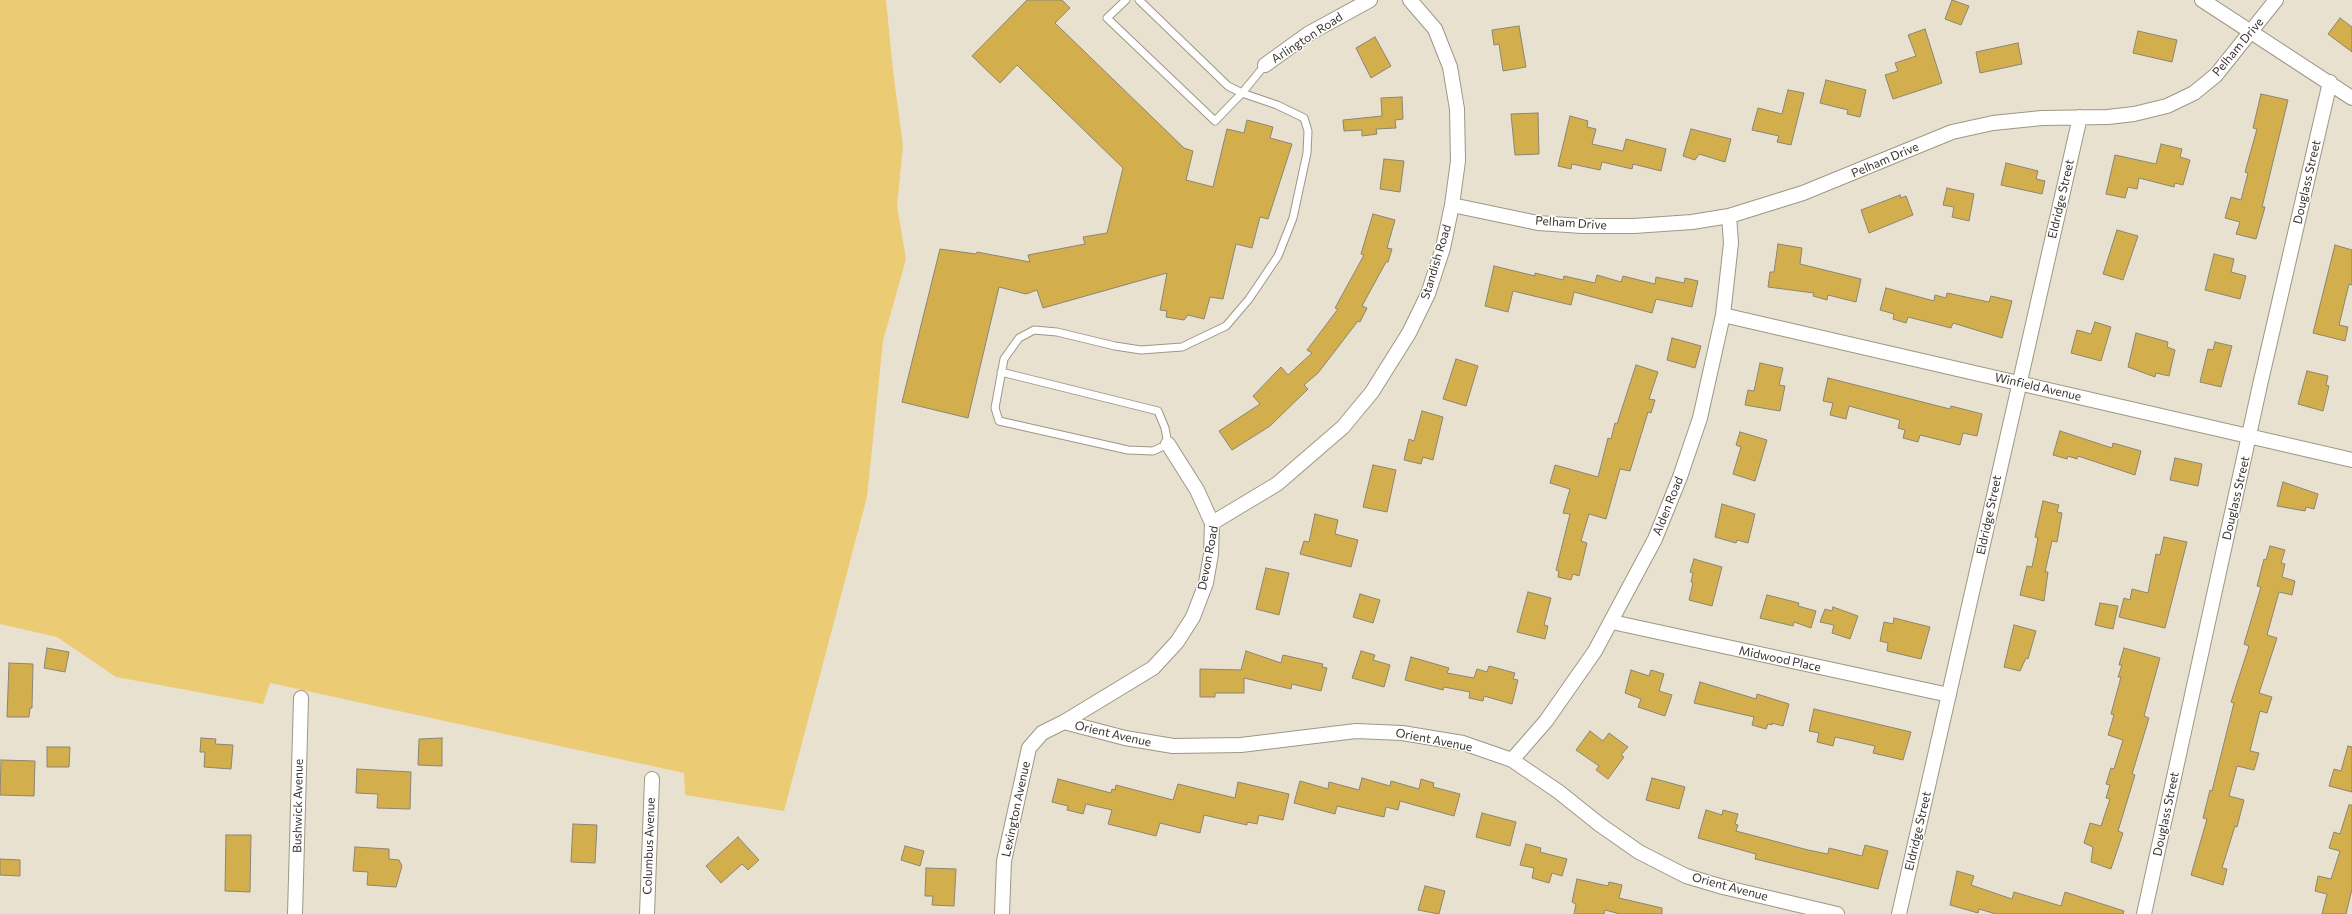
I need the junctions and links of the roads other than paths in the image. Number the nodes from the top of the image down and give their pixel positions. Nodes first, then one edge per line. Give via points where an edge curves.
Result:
1 (1126, 0) edge
2 (1139, 0) edge
3 (1370, 0) edge
4 (1410, 0) edge
5 (2202, 0) edge
6 (2276, 0) edge
7 (2252, 31) junction
8 (1265, 65) joint
9 (2330, 82) junction
10 (1242, 93) junction
11 (2352, 98) edge
12 (2080, 117) junction
13 (1452, 205) junction
14 (1730, 216) junction
15 (1723, 315) junction
16 (1001, 372) junction
17 (2018, 382) junction
18 (2250, 436) junction
19 (1168, 444) junction
20 (2352, 460) edge
21 (1277, 484) joint
22 (1212, 523) junction
23 (1612, 622) junction
24 (1949, 696) junction
25 (301, 698) dead end
26 (1064, 722) junction
27 (1512, 760) junction
28 (652, 779) dead end
29 (295, 914) edge
30 (647, 914) edge
31 (1002, 914) edge
32 (1837, 914) edge
33 (1899, 914) edge
34 (2144, 914) edge

1 - 10 lane via 1106,18 1215,121
2 - 10 lane via 1228,86
3 - 8 street, Arlington Road via 1308,34
4 - 13 street, Standish Road via 1435,29 1450,67 1457,108 1458,161
5 - 7 street
6 - 7 street, Pelham Drive
7 - 9 street
7 - 12 street, Pelham Drive via 2216,75 2194,93 2167,106 2134,114
8 - 10 lane
9 - 11 street
9 - 18 street, Douglass Street
10 - 16 lane via 1304,118 1308,131 1307,153 1293,218 1278,256 1249,299 1226,326 1182,347 1141,350 1057,332 1034,330 1019,338 1004,359
12 - 14 street, Pelham Drive via 1993,123 1952,132 1803,193
12 - 17 street, Eldridge Street
13 - 14 street, Pelham Drive via 1538,222 1582,226 1634,226 1692,222
13 - 21 street, Standish Road via 1443,248 1428,294 1409,333 1372,392 1343,427
14 - 15 street, Alden Road via 1731,243
15 - 17 street, Winfield Avenue
15 - 23 street, Alden Road via 1700,418 1680,477 1655,539
16 - 19 lane via 1158,411
16 - 19 lane via 995,408 1000,421 1128,450 1153,451
17 - 18 street, Winfield Avenue
17 - 24 street, Eldridge Street
18 - 20 street, Winfield Avenue
18 - 34 street, Douglass Street
19 - 22 street via 1197,490
21 - 22 street, Devon Road
22 - 26 street, Devon Road via 1211,554 1206,583 1193,617 1177,642 1153,668
23 - 24 street, Midwood Place
23 - 27 street, Alden Road via 1546,721
24 - 33 street, Eldridge Street
25 - 29 street, Bushwick Avenue
26 - 27 street, Orient Avenue via 1125,738 1173,746 1241,745 1356,731 1402,733 1463,744
26 - 31 street, Lexington Avenue via 1042,734 1029,748 1004,861
27 - 32 street, Orient Avenue via 1639,852 1686,876
28 - 30 street, Columbus Avenue

